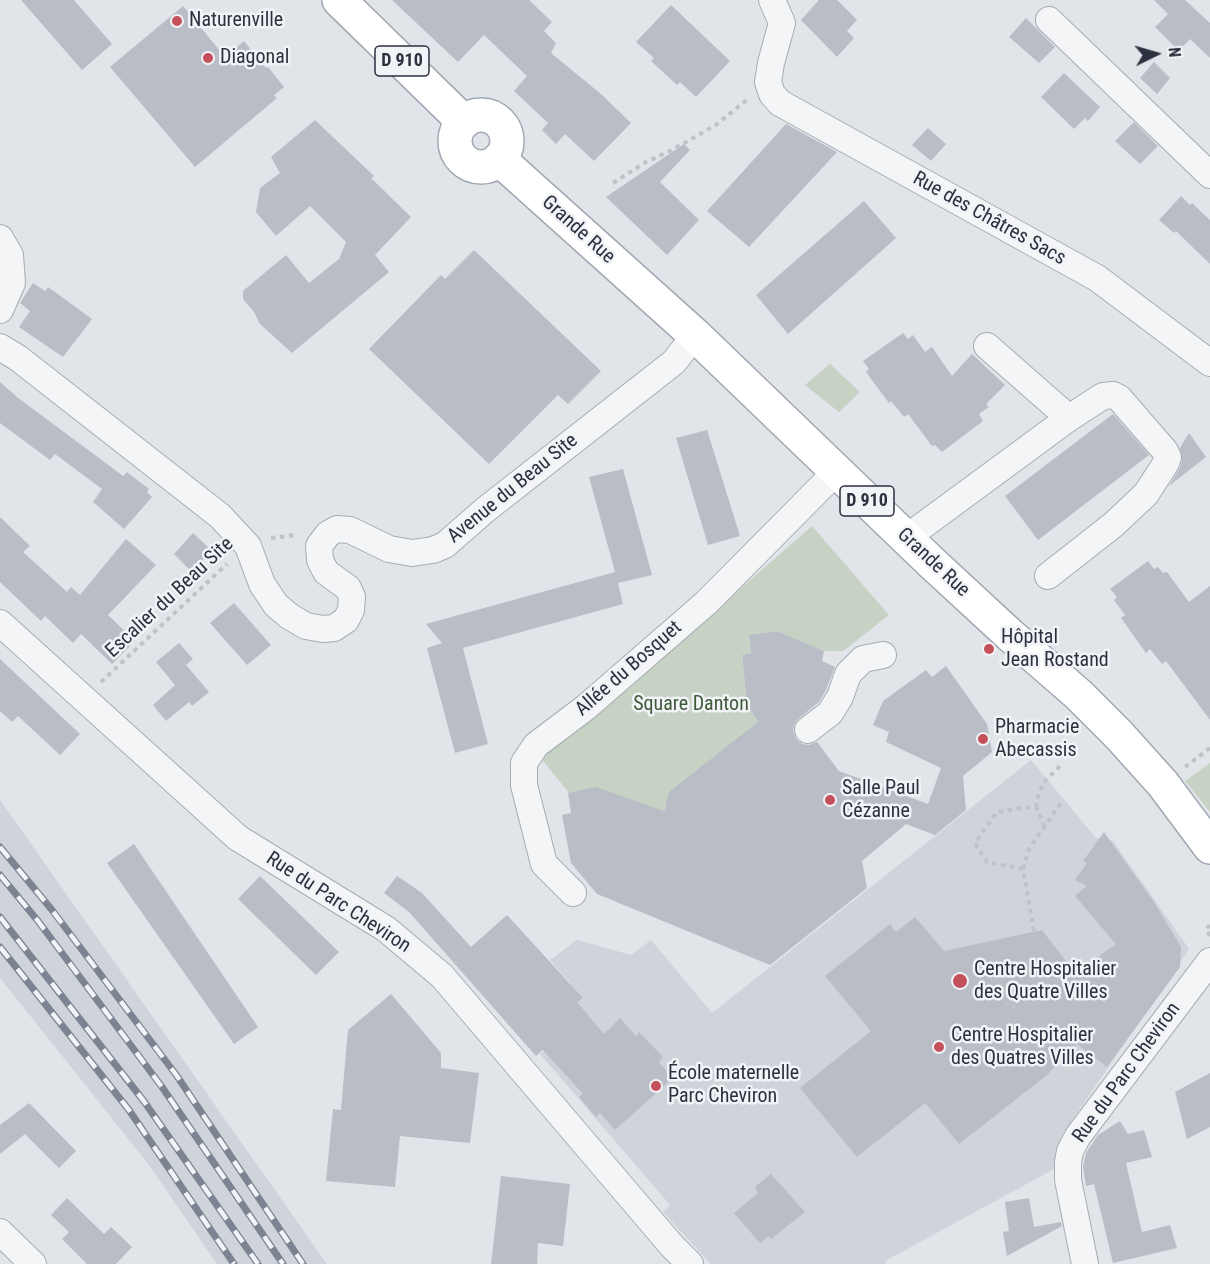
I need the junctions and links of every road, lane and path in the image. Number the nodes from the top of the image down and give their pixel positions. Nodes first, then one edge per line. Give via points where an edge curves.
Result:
1 (339, 0) edge
2 (772, 0) edge
3 (1049, 20) dead end
4 (768, 82) junction
5 (1210, 175) edge
6 (613, 183) dead end
7 (0, 238) edge
8 (0, 310) edge
9 (695, 335) junction
10 (987, 346) dead end
11 (0, 347) edge
12 (1210, 363) edge
13 (1069, 418) junction
14 (836, 472) junction
15 (906, 538) junction
16 (248, 546) junction
17 (319, 546) junction
18 (1048, 576) dead end
19 (0, 622) edge
20 (883, 655) dead end
21 (83, 699) junction
22 (808, 730) dead end
23 (1062, 764) dead end
24 (1063, 800) dead end
25 (1036, 806) junction
26 (1044, 826) junction
27 (1210, 847) edge
28 (1023, 869) junction
29 (573, 894) dead end
30 (1210, 925) edge
31 (1034, 932) dead end
32 (1210, 936) edge
33 (1210, 961) edge
34 (1004, 1002) dead end
35 (1019, 1010) dead end
36 (0, 1232) edge
37 (33, 1264) edge
38 (690, 1264) edge
39 (1085, 1264) edge

1 - 9 main road, Grande Rue / D 910 via 464,122 455,144 465,161 481,166 504,164
2 - 4 street via 782,23
3 - 5 street
4 - 6 path via 716,126
4 - 12 street, Rue des Châtres Sacs via 780,103 1097,278
7 - 8 street via 10,255 12,283
9 - 14 main road, Grande Rue / D 910
9 - 17 street, Avenue du Beau Site via 674,362 445,545 412,553 389,549 350,530 337,529
10 - 13 street
11 - 16 street via 220,516
13 - 15 street
13 - 18 street via 1103,396 1113,395 1168,457 1146,494
14 - 15 main road, Grande Rue / D 910
14 - 29 street, Allée du Bosquet via 706,603 536,746 524,763 524,785 544,864
15 - 27 main road, Grande Rue / D 910 via 1119,735 1163,784
16 - 17 path, Escalier du Beau Site via 273,537 300,535
16 - 17 street via 262,584 276,605 306,626 334,628 346,620 352,597 348,588 326,572
16 - 21 path, Escalier du Beau Site
19 - 21 street
20 - 22 street via 863,659 848,674 830,713
21 - 38 street, Rue du Parc Cheviron via 238,838 386,929 442,976
23 - 25 path via 1046,780
24 - 26 path
25 - 26 path
25 - 28 path via 997,812 975,843 987,862
26 - 28 path via 1029,849
28 - 31 path
30 - 32 path via 1206,929
33 - 39 street, Rue du Parc Cheviron via 1070,1151 1068,1180
34 - 35 path
36 - 37 street

